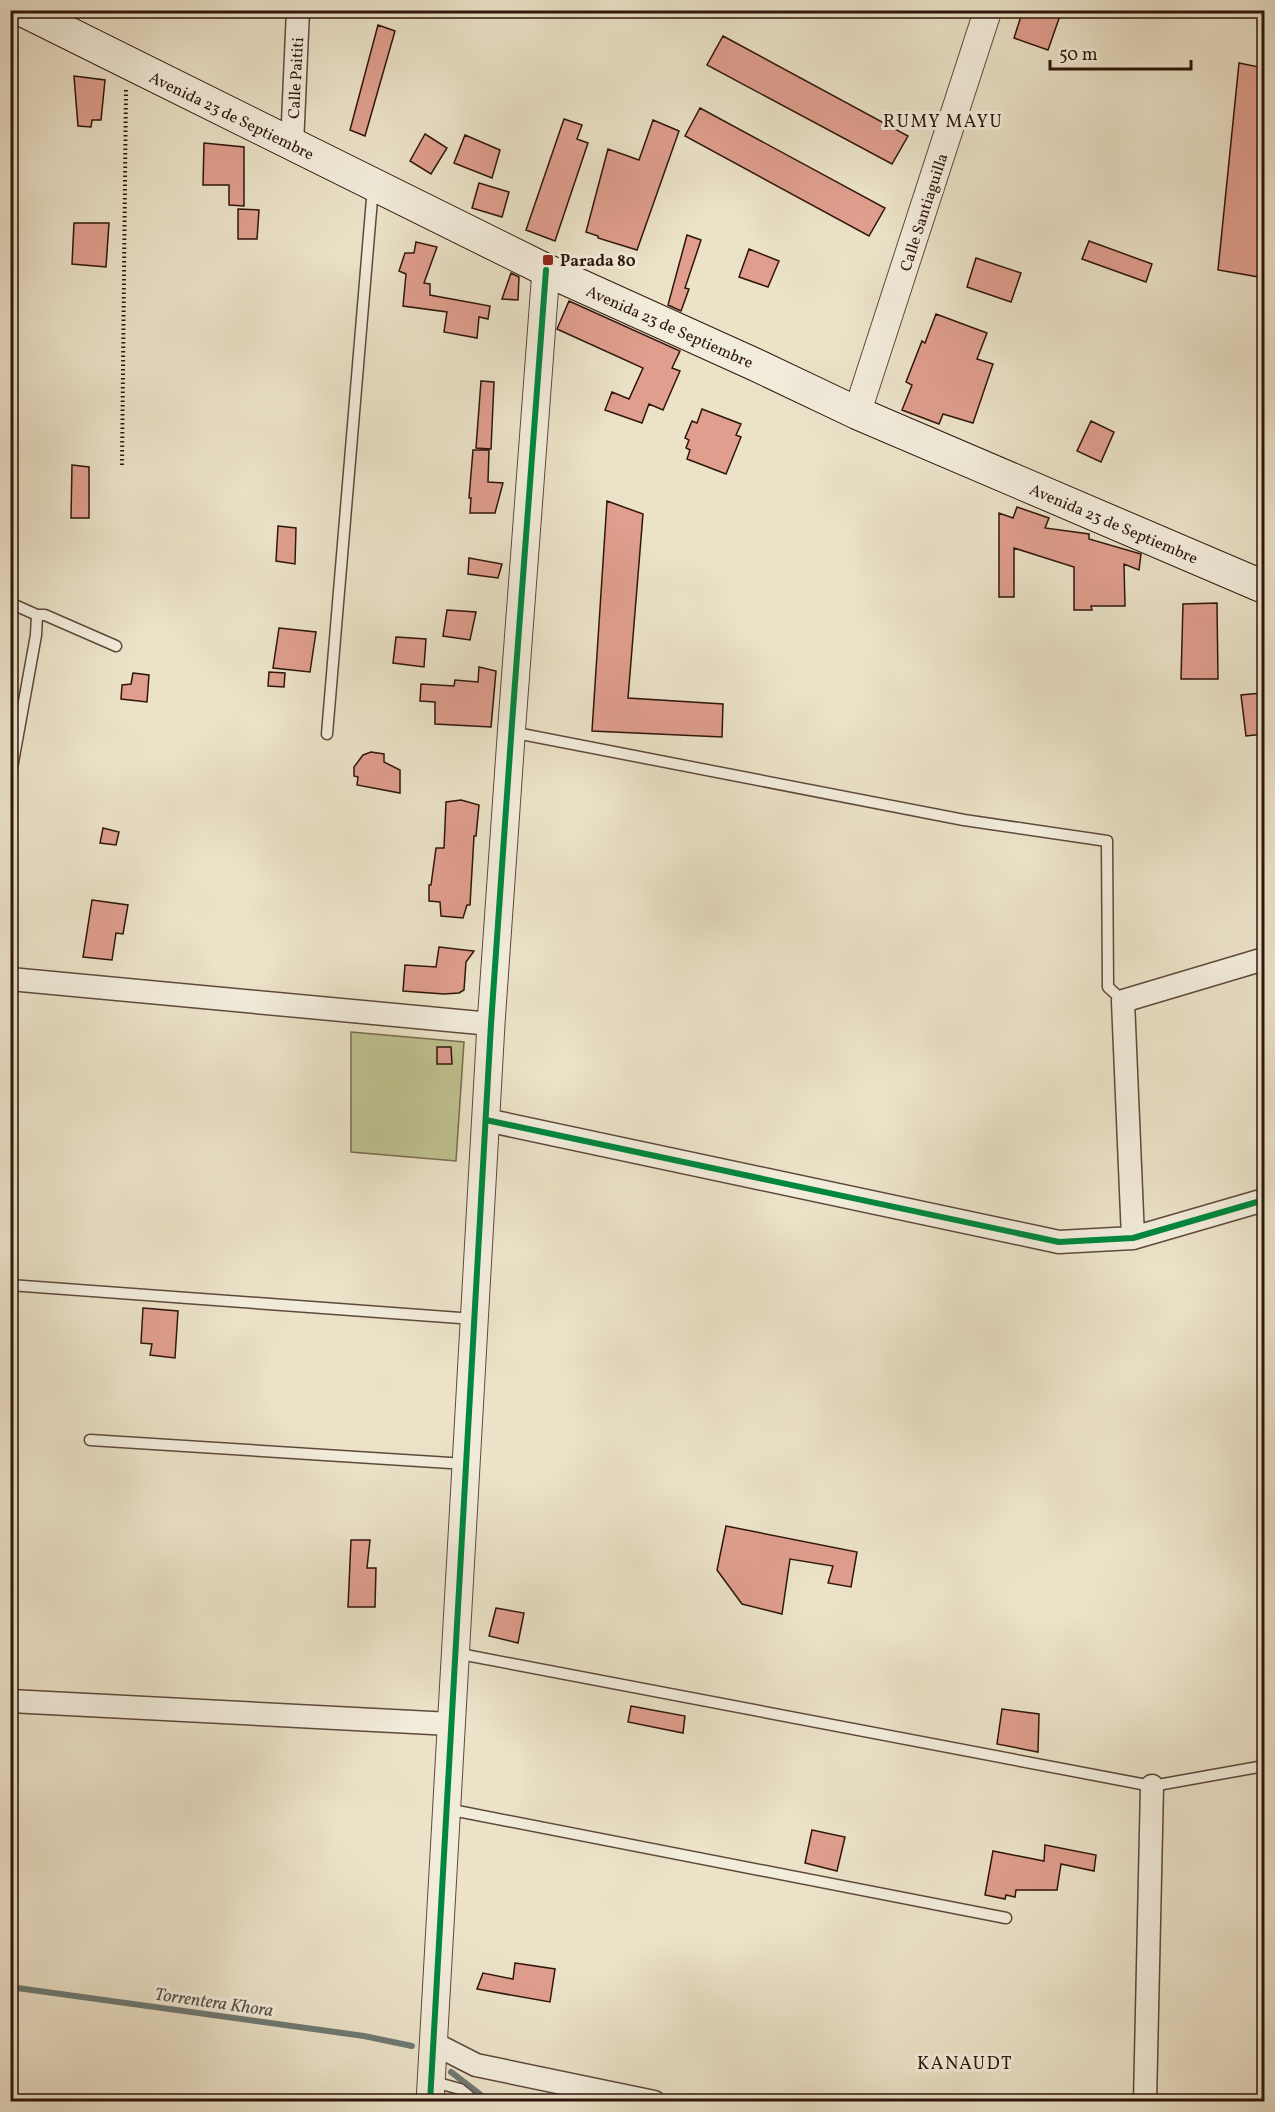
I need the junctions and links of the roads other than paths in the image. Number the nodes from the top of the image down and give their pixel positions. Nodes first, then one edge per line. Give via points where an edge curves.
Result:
1 (22, 10) edge
2 (298, 10) edge
3 (988, 10) edge
4 (292, 144) junction
5 (373, 184) junction
6 (546, 270) junction
7 (857, 413) junction
8 (1264, 587) edge
9 (10, 603) edge
10 (37, 615) junction
11 (116, 646) dead end
12 (511, 732) junction
13 (327, 734) dead end
14 (10, 779) edge
15 (1264, 959) edge
16 (10, 979) edge
17 (1123, 1001) junction
18 (491, 1024) junction
19 (486, 1120) junction
20 (1264, 1200) edge
21 (1133, 1238) junction
22 (10, 1285) edge
23 (474, 1319) junction
24 (90, 1440) dead end
25 (466, 1464) junction
26 (455, 1653) junction
27 (10, 1701) edge
28 (451, 1724) junction
29 (1264, 1766) edge
30 (1152, 1786) junction
31 (447, 1809) junction
32 (1006, 1918) dead end
33 (433, 2043) junction
34 (430, 2091) edge
35 (476, 2102) edge
36 (654, 2102) edge
37 (1145, 2102) edge

1 - 4 main road, Avenida 23 de Septiembre
2 - 4 street, Calle Paititi
3 - 7 street, Calle Santiaguilla
4 - 5 main road, Avenida 23 de Septiembre
5 - 6 main road, Avenida 23 de Septiembre
5 - 13 lane
6 - 7 main road, Avenida 23 de Septiembre
6 - 12 street
7 - 8 main road, Avenida 23 de Septiembre
9 - 10 lane
10 - 11 lane
10 - 14 lane
12 - 17 lane via 964,820 1107,841 1108,987
12 - 18 street
15 - 17 street
16 - 18 street
17 - 21 street
18 - 19 street
19 - 21 street via 1059,1242
19 - 23 street
20 - 21 street
22 - 23 lane
23 - 25 street
24 - 25 lane
25 - 26 street
26 - 28 street
26 - 30 lane
27 - 28 street
28 - 31 street
29 - 30 lane
30 - 37 street
31 - 32 lane
31 - 33 street
33 - 34 street
33 - 36 street via 476,2065
34 - 35 lane via 460,2089

